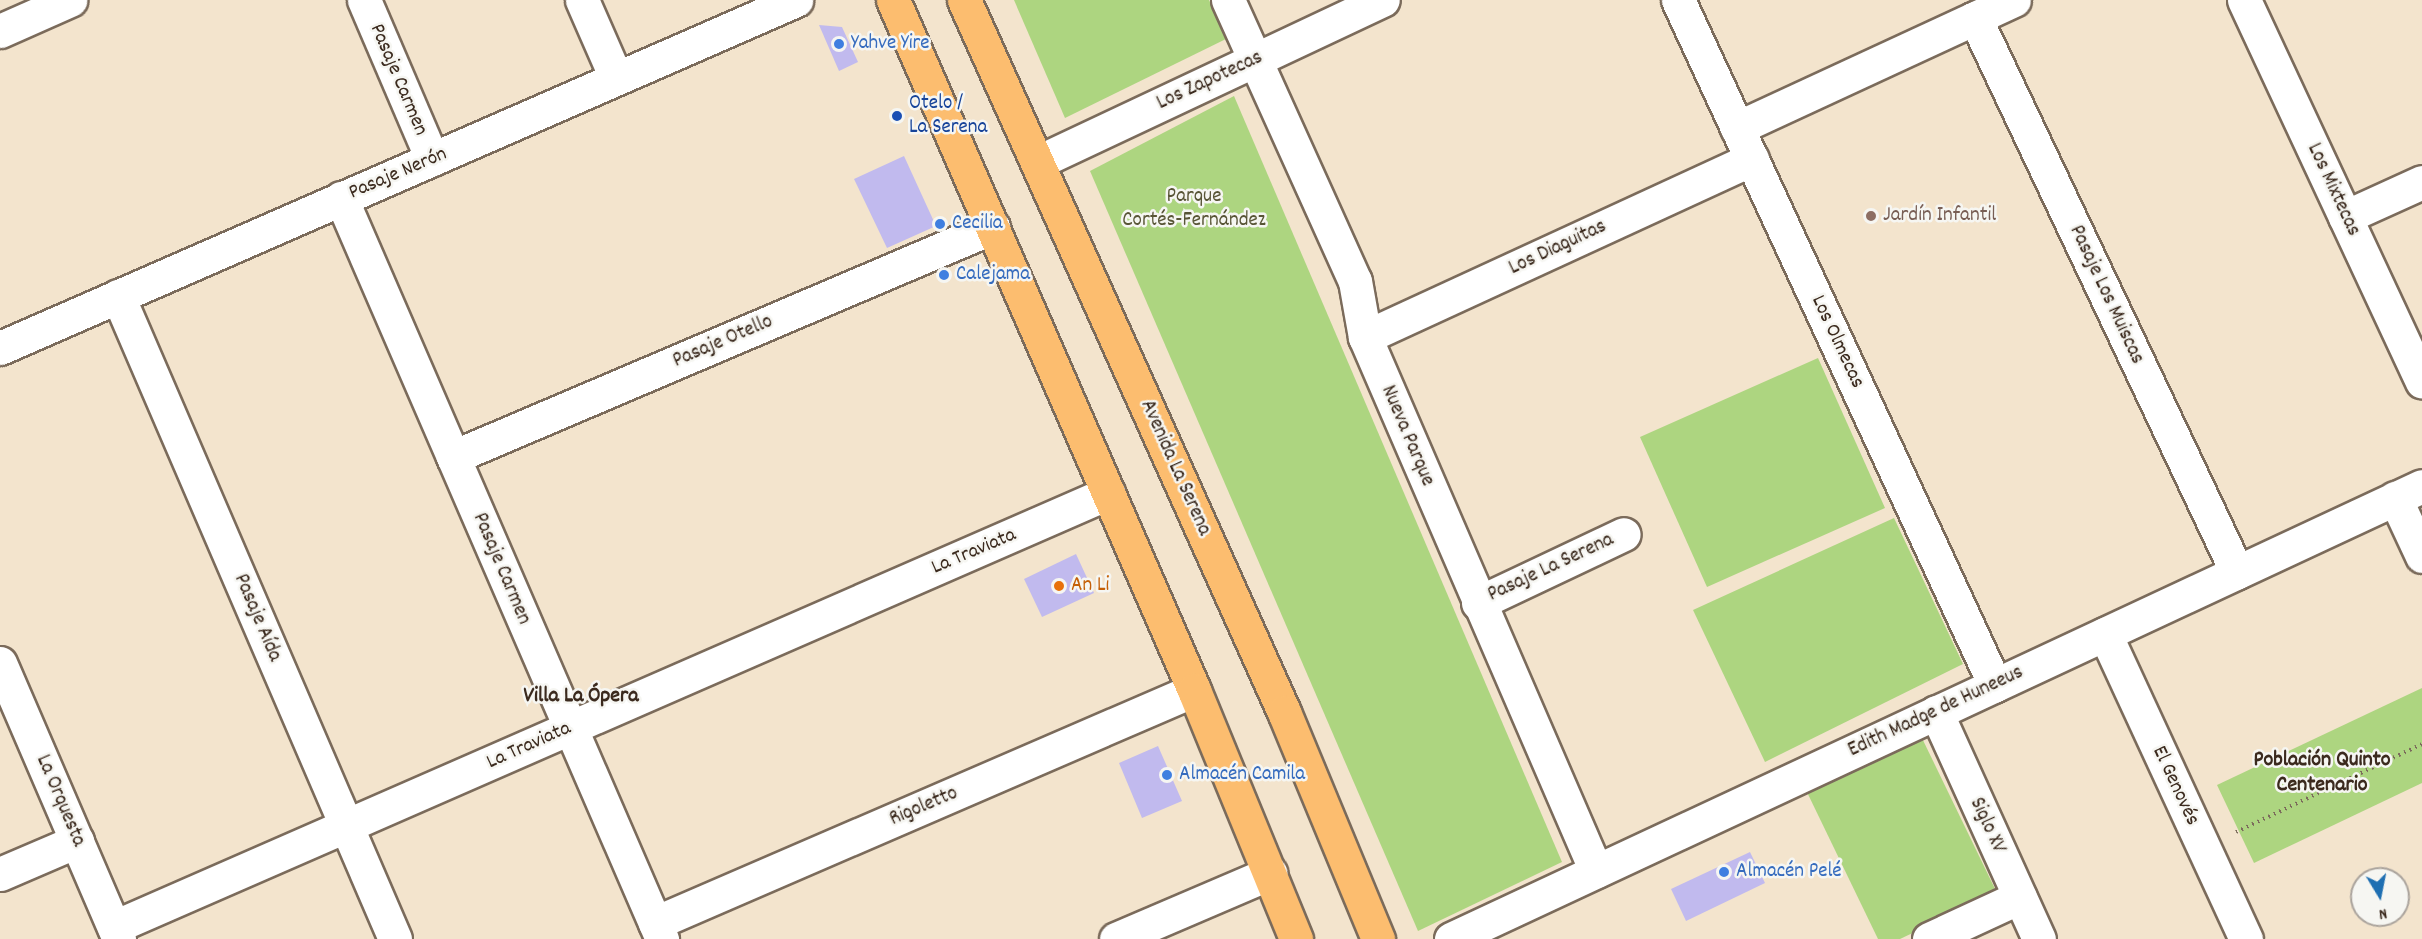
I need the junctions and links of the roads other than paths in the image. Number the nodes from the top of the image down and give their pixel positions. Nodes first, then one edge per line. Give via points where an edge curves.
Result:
1 (70, 0) edge
2 (364, 0) edge
3 (582, 0) edge
4 (796, 0) edge
5 (893, 0) edge
6 (964, 0) edge
7 (1228, 0) edge
8 (1383, 0) edge
9 (1678, 0) edge
10 (2014, 0) edge
11 (2244, 0) edge
12 (1975, 18) junction
13 (0, 31) edge
14 (1256, 59) junction
15 (616, 78) junction
16 (1737, 128) junction
17 (432, 159) junction
18 (1752, 159) junction
19 (1038, 162) junction
20 (2422, 182) edge
21 (341, 198) junction
22 (2345, 217) junction
23 (993, 227) junction
24 (118, 296) junction
25 (1365, 337) junction
26 (0, 348) edge
27 (2422, 381) edge
28 (453, 457) junction
29 (2408, 492) edge
30 (1108, 493) junction
31 (1624, 534) dead end
32 (2422, 556) edge
33 (2237, 572) junction
34 (1478, 603) junction
35 (2104, 634) junction
36 (0, 663) edge
37 (1995, 685) junction
38 (1194, 690) junction
39 (1936, 712) junction
40 (570, 728) junction
41 (346, 825) junction
42 (77, 841) junction
43 (1596, 871) junction
44 (1270, 873) junction
45 (0, 874) edge
46 (2020, 897) junction
47 (658, 931) edge
48 (117, 933) edge
49 (395, 939) edge
50 (1116, 939) edge
51 (1296, 939) edge
52 (1377, 939) edge
53 (1451, 939) edge
54 (1929, 939) edge
55 (2039, 939) edge
56 (2246, 939) edge

1 - 13 street
2 - 17 street, Pasaje Carmen
3 - 15 street
4 - 15 street, Pasaje Nerón
5 - 23 main road
6 - 19 main road, Avenida La Serena
7 - 14 street, Nueva Parque
8 - 14 street, Los Zapotecas
9 - 16 street, Los Olmecas
10 - 12 street
11 - 22 street, Los Mixtecas
12 - 16 street
12 - 33 street, Pasaje Los Muiscas
14 - 19 street, Los Zapotecas
14 - 25 street, Nueva Parque via 1355,281
15 - 17 street, Pasaje Nerón
16 - 18 street, Los Olmecas
17 - 21 street, Pasaje Nerón
18 - 25 street, Los Diaguitas
18 - 37 street, Los Olmecas
19 - 52 main road, Avenida La Serena via 1284,712
20 - 22 street
21 - 24 street, Pasaje Nerón
21 - 28 street, Pasaje Carmen
22 - 27 street, Los Mixtecas
23 - 28 street, Pasaje Otello
23 - 30 main road
24 - 26 street, Pasaje Nerón
24 - 41 street, Pasaje Aída
25 - 34 street, Nueva Parque
28 - 40 street, Pasaje Carmen
29 - 32 street
29 - 33 street, Edith Madge de Huneeus
30 - 38 main road
30 - 40 street, La Traviata
31 - 34 street, Pasaje La Serena
33 - 35 street, Edith Madge de Huneeus
34 - 43 street, Nueva Parque
35 - 37 street, Edith Madge de Huneeus
35 - 56 street, El Genovés
36 - 42 street, La Orquesta
37 - 39 street, Edith Madge de Huneeus
38 - 44 main road
38 - 47 street, Rigoletto
39 - 43 street, Edith Madge de Huneeus
39 - 46 street, Siglo XV
40 - 41 street, La Traviata
40 - 47 street, Pasaje Carmen
41 - 48 street, La Traviata
41 - 49 street, Pasaje Aída
42 - 45 street
42 - 48 street, La Orquesta
43 - 53 street, Edith Madge de Huneeus
44 - 50 street
44 - 51 main road
46 - 54 street
46 - 55 street, Siglo XV

